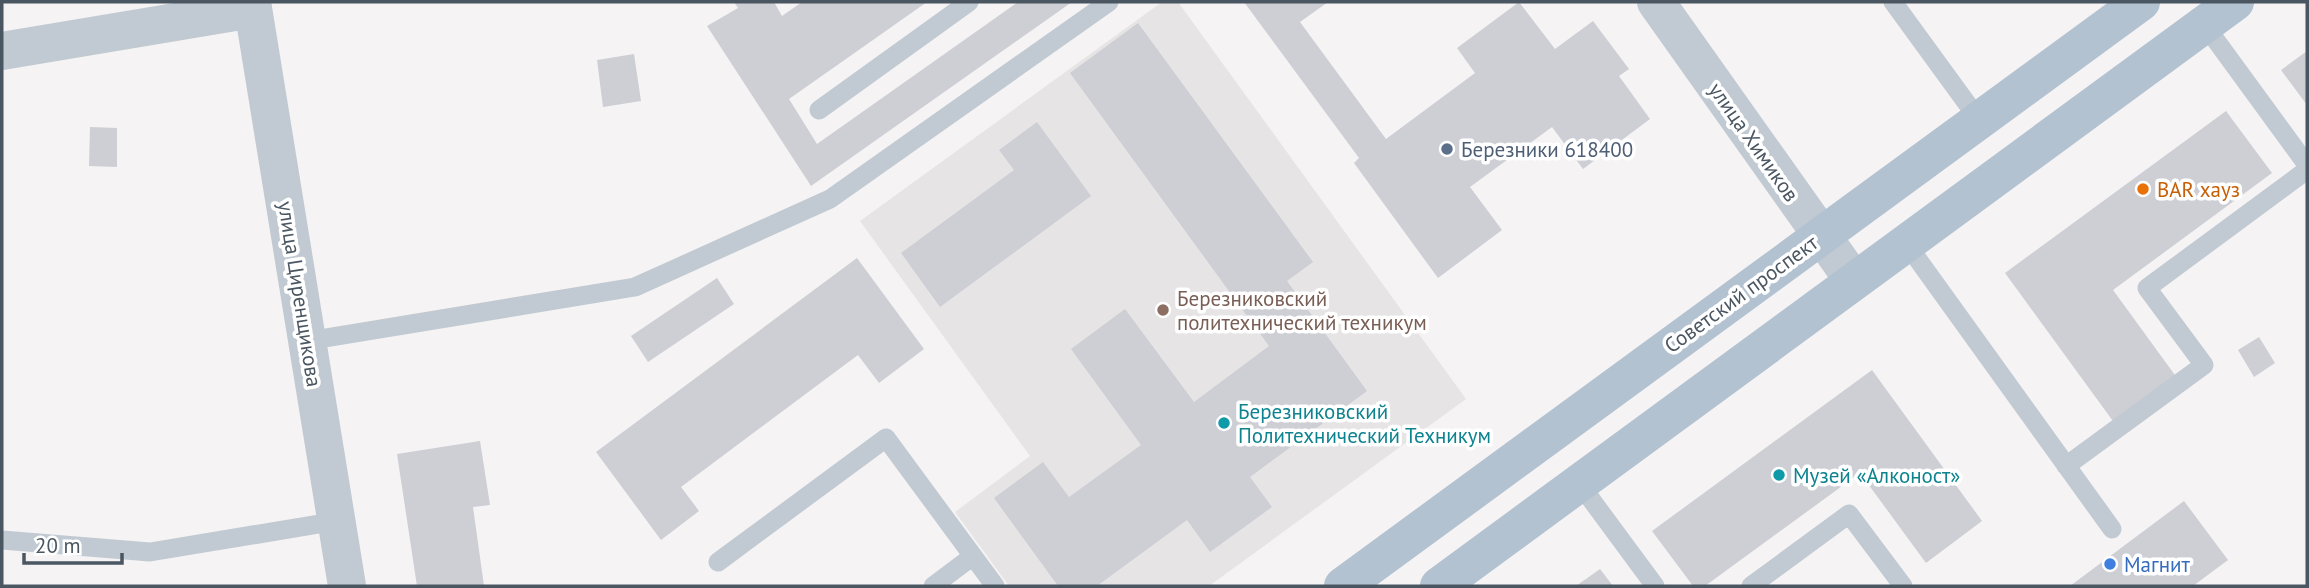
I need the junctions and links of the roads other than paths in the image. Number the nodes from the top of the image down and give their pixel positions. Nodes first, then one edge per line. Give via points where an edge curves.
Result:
1 (969, 2) edge
2 (1109, 2) edge
3 (1656, 2) edge
4 (1893, 2) edge
5 (2141, 2) edge
6 (2235, 2) edge
7 (253, 6) edge
8 (2204, 24) junction
9 (2, 51) edge
10 (819, 110) dead end
11 (1979, 120) junction
12 (2307, 167) edge
13 (1821, 235) junction
14 (1906, 243) junction
15 (1854, 281) junction
16 (307, 341) junction
17 (2066, 466) junction
18 (1579, 483) junction
19 (337, 522) junction
20 (2112, 529) dead end
21 (2, 540) edge
22 (973, 556) junction
23 (718, 562) dead end
24 (347, 586) edge
25 (933, 586) edge
26 (995, 586) edge
27 (1343, 586) edge
28 (1439, 586) edge
29 (1655, 586) edge
30 (1751, 586) edge
31 (1903, 586) edge

1 - 10 lane
2 - 16 lane via 830,199 635,287
3 - 13 street, улица Химиков
4 - 11 lane
5 - 11 main road, Советский проспект
6 - 8 main road
7 - 9 street
7 - 16 street, улица Циренщикова
8 - 12 lane
8 - 14 main road
11 - 13 main road, Советский проспект
12 - 17 lane via 2147,288 2204,365
13 - 15 street, улица Химиков
13 - 27 main road, Советский проспект
14 - 15 main road
14 - 17 lane
15 - 18 main road
16 - 19 street, улица Циренщикова
17 - 20 lane
18 - 28 main road
18 - 29 lane
19 - 21 lane via 150,552
19 - 24 street, улица Циренщикова
22 - 23 lane via 886,438
22 - 25 lane
22 - 26 lane
30 - 31 lane via 1849,514

